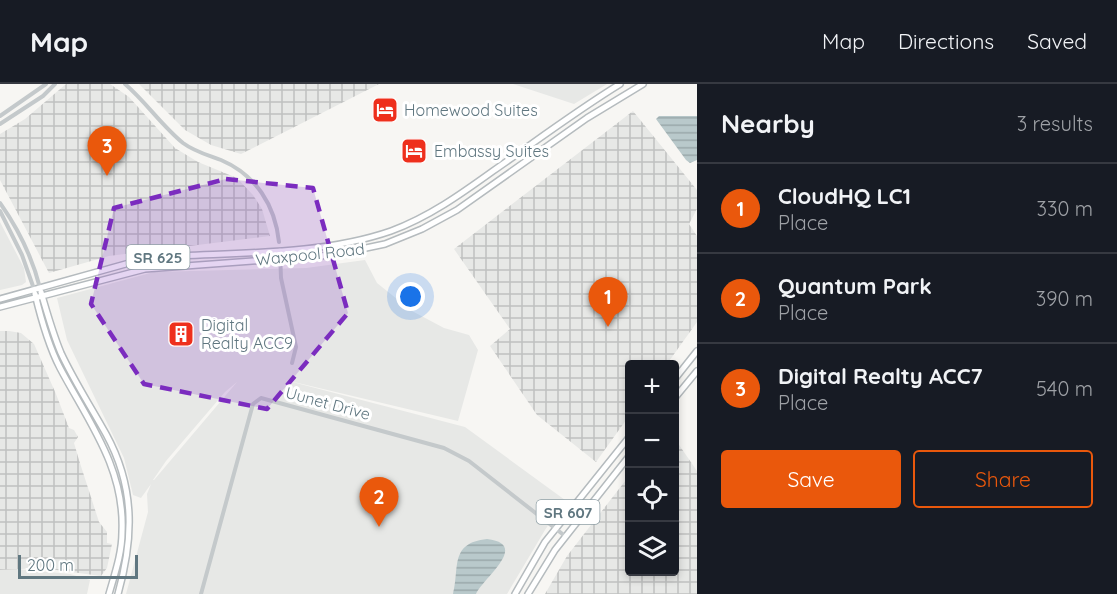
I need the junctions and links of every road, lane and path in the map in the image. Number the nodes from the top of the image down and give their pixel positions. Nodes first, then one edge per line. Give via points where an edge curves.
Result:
1 (46, 84) edge
2 (55, 84) edge
3 (125, 84) edge
4 (620, 84) edge
5 (643, 84) edge
6 (0, 116) edge
7 (0, 124) edge
8 (0, 203) edge
9 (0, 211) edge
10 (279, 242) dead end
11 (280, 250) junction
12 (280, 259) junction
13 (37, 289) junction
14 (39, 296) junction
15 (0, 299) edge
16 (0, 307) edge
17 (697, 351) edge
18 (292, 363) dead end
19 (697, 371) edge
20 (679, 375) edge
21 (679, 394) edge
22 (625, 442) edge
23 (625, 461) edge
24 (556, 529) junction
25 (565, 536) junction
26 (109, 594) edge
27 (117, 594) edge
28 (201, 594) edge
29 (515, 594) edge
30 (528, 594) edge

1 - 6 street
2 - 7 street
3 - 10 street via 182,142 230,165 257,185 272,209
4 - 11 main road, Waxpool Road / SR 625 via 428,214 357,241
5 - 12 main road, Waxpool Road / SR 625 via 433,224 364,250
8 - 13 street via 24,241 34,265
9 - 13 street
11 - 12 street
11 - 13 main road, Waxpool Road / SR 625 via 157,257
12 - 14 main road, Waxpool Road / SR 625 via 145,269
12 - 18 street via 296,346
13 - 14 main road
13 - 15 main road, SR 625
14 - 16 main road, SR 625
14 - 26 main road via 54,356 105,448 117,483 122,539
14 - 27 main road via 61,353 112,445 125,481 130,532
17 - 20 main road
19 - 21 main road
22 - 24 main road, SR 607
23 - 25 main road, SR 607
24 - 25 street, Uunet Drive
24 - 28 street, Uunet Drive via 469,460 444,448 261,398 253,404
24 - 29 main road, SR 607
25 - 30 main road, SR 607

